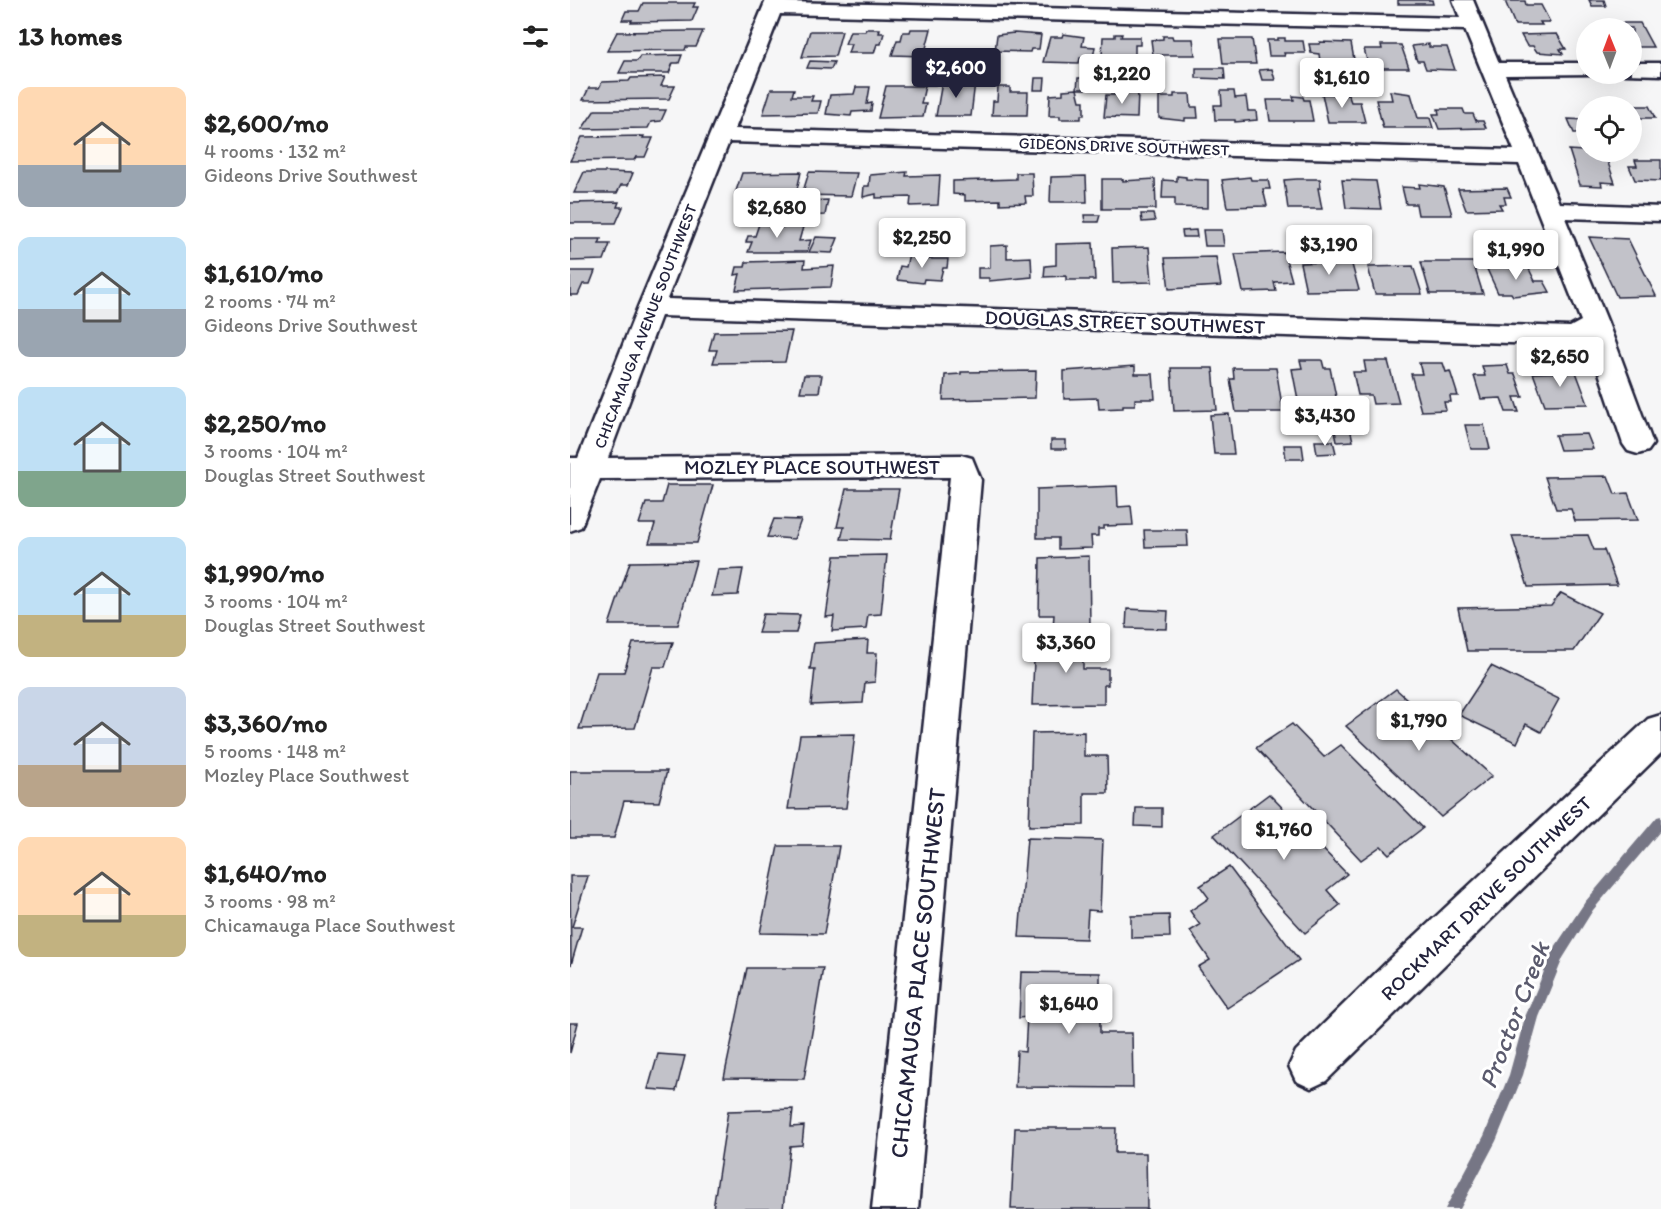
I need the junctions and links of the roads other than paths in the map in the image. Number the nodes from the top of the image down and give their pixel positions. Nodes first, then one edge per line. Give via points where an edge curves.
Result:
1 (1463, 0) edge
2 (775, 4) edge
3 (1473, 24) junction
4 (1491, 69) junction
5 (1576, 69) edge
6 (1642, 69) edge
7 (1661, 69) edge
8 (720, 135) junction
9 (1528, 157) junction
10 (1550, 210) junction
11 (1661, 214) edge
12 (651, 308) junction
13 (1595, 323) junction
14 (1638, 444) dead end
15 (580, 469) edge
16 (570, 519) edge
17 (1661, 730) edge
18 (942, 736) joint
19 (1311, 1066) dead end
20 (895, 1209) edge

1 - 3 street
2 - 3 street
2 - 8 street, CHICAMAUGA AVENUE SOUTHWEST
3 - 4 street
4 - 5 street
4 - 9 street
6 - 7 street
8 - 9 street, GIDEONS DRIVE SOUTHWEST
8 - 12 street, CHICAMAUGA AVENUE SOUTHWEST
9 - 10 street
10 - 11 street
10 - 13 street
12 - 13 street, DOUGLAS STREET SOUTHWEST via 1570,336 1586,333
12 - 15 street, CHICAMAUGA AVENUE SOUTHWEST
13 - 14 street
15 - 16 street, CHICAMAUGA AVENUE SOUTHWEST
15 - 18 street, MOZLEY PLACE SOUTHWEST via 961,466 966,480
17 - 19 street, ROCKMART DRIVE SOUTHWEST
18 - 20 street, CHICAMAUGA PLACE SOUTHWEST

